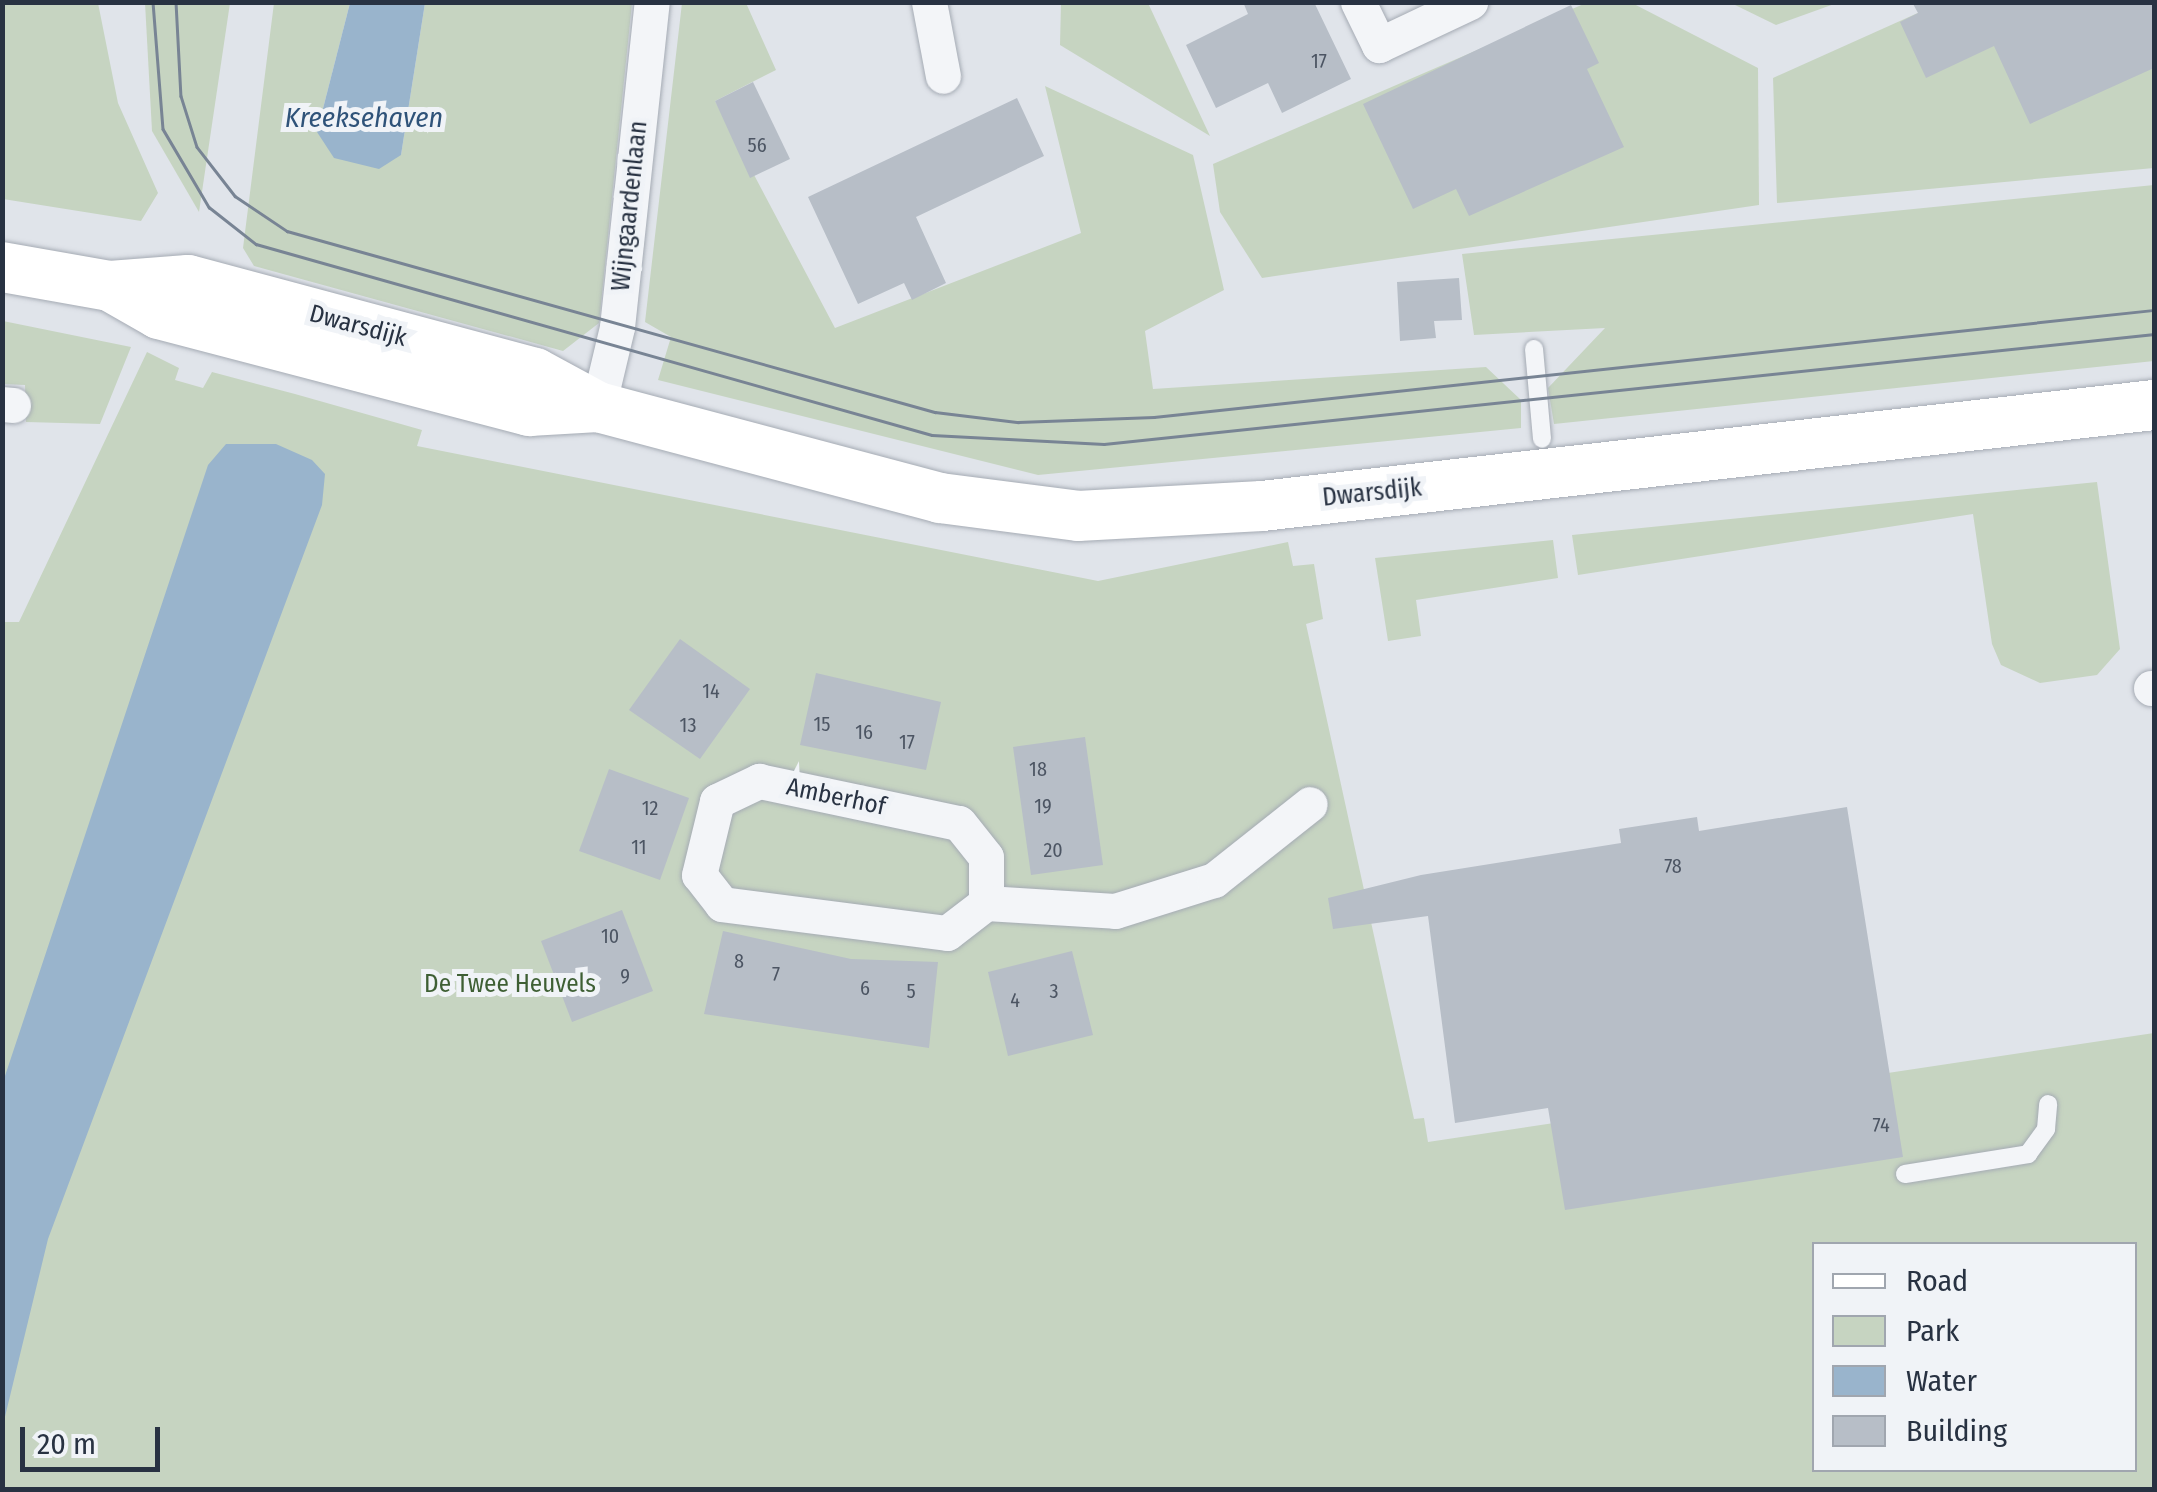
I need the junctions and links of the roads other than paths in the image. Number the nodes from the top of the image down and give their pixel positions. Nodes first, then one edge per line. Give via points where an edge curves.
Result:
1 (652, 2) edge
2 (930, 2) edge
3 (1358, 2) edge
4 (1470, 2) edge
5 (944, 76) dead end
6 (2, 267) edge
7 (1534, 350) dead end
8 (2154, 405) edge
9 (598, 407) junction
10 (1542, 439) dead end
11 (1310, 804) dead end
12 (986, 903) junction
13 (2048, 1104) dead end
14 (1905, 1174) dead end

1 - 9 street, Wijngaardenlaan via 617,327
2 - 5 street
3 - 4 street via 1379,45
6 - 9 street, Dwarsdijk via 110,286 159,314 529,411
7 - 10 lane
8 - 9 street, Dwarsdijk via 1262,506 1078,516 940,498
11 - 12 street via 1214,880 1114,911
12 - 12 street, Amberhof via 948,933 722,904 699,875 717,802 759,780 960,823 986,858
13 - 14 lane via 2046,1129 2028,1154

